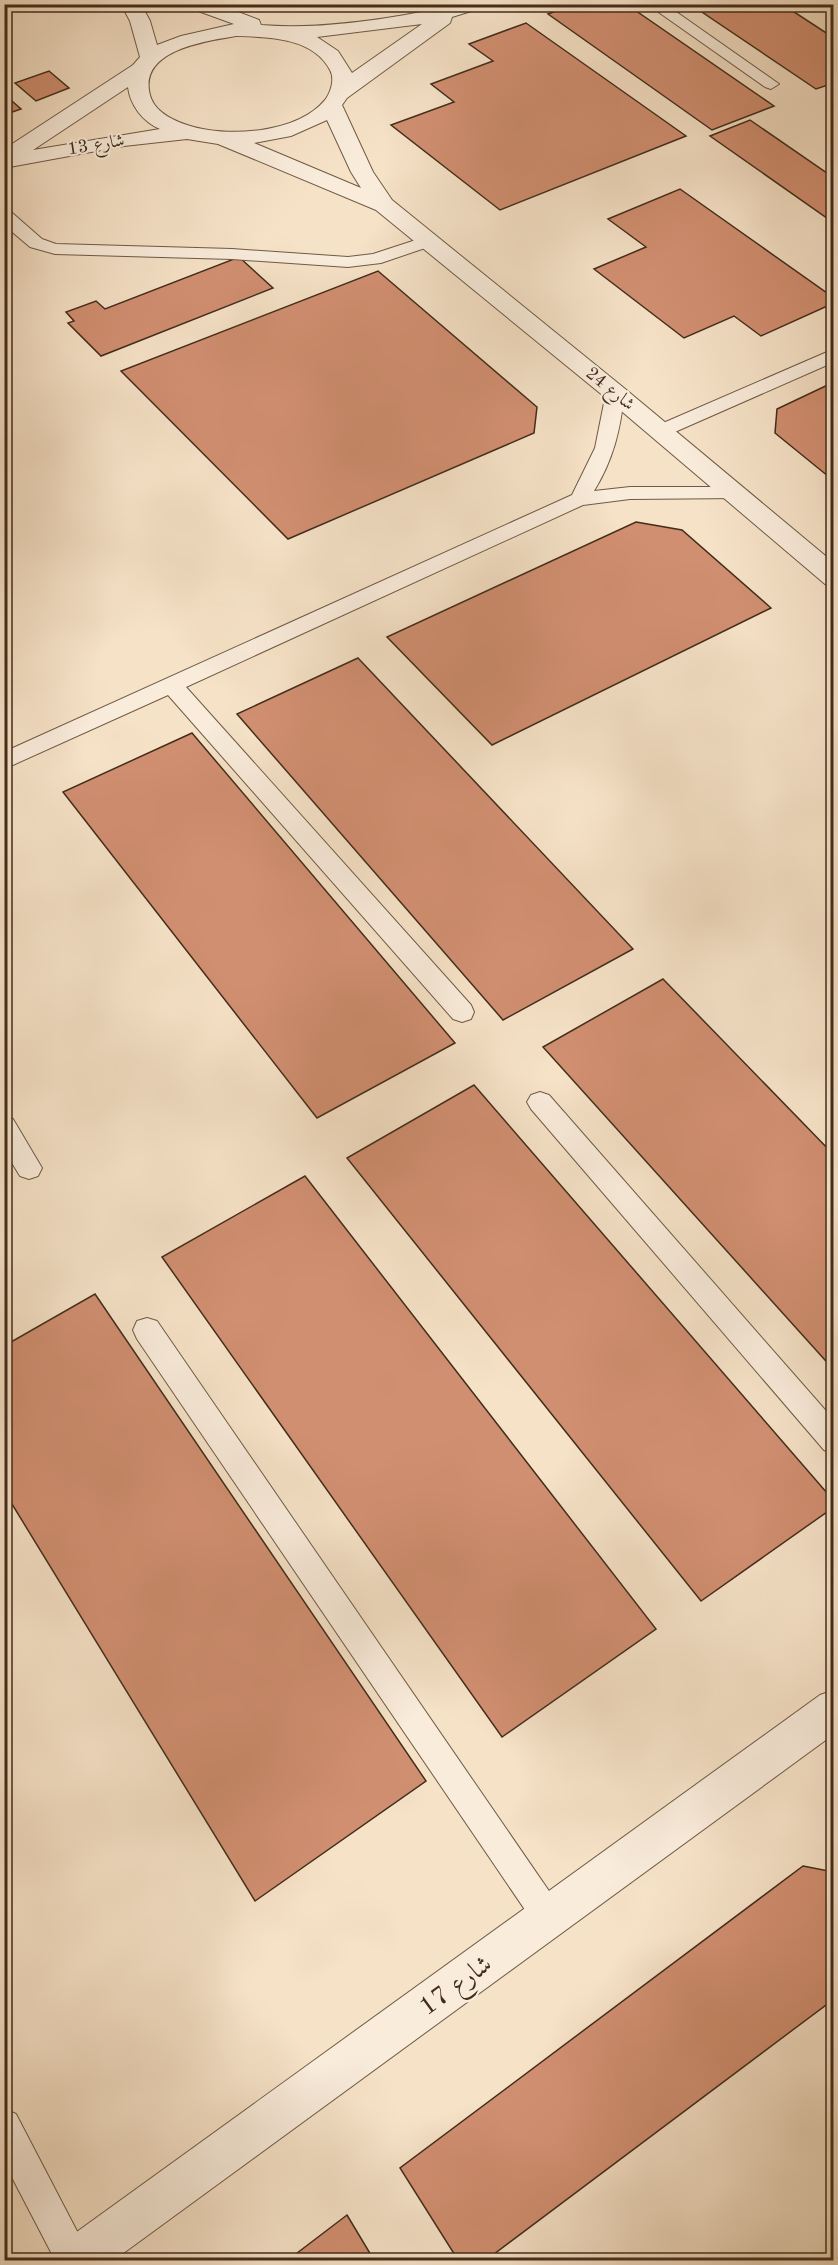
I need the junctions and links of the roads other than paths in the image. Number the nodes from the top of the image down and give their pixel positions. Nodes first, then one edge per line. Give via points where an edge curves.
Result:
1 (130, 4) edge
2 (197, 4) edge
3 (654, 4) edge
4 (465, 8) edge
5 (279, 32) junction
6 (146, 63) junction
7 (771, 84) dead end
8 (337, 100) junction
9 (188, 132) junction
10 (222, 138) junction
11 (4, 160) edge
12 (384, 205) junction
13 (4, 215) edge
14 (428, 241) junction
15 (834, 355) edge
16 (615, 393) junction
17 (661, 431) junction
18 (733, 493) junction
19 (579, 499) junction
20 (834, 578) edge
21 (172, 684) junction
22 (4, 761) edge
23 (462, 1012) dead end
24 (540, 1102) dead end
25 (4, 1126) edge
26 (29, 1168) dead end
27 (147, 1330) dead end
28 (834, 1441) edge
29 (834, 1709) edge
30 (549, 1918) junction
31 (4, 2126) edge
32 (75, 2260) edge

1 - 6 street via 140,21
2 - 5 street
3 - 7 lane
4 - 5 street
4 - 8 street via 396,50
5 - 6 street, شارع 13 via 236,30 203,34 174,44
5 - 8 street, شارع 24 via 315,44 334,58 343,75
6 - 9 street via 136,87 143,105 161,121
6 - 11 street, شارع 13 via 68,120
8 - 10 street via 313,120 286,131
8 - 12 street, شارع 24 via 362,172
9 - 10 street
9 - 11 street, شارع 13
10 - 12 street, شارع 24
12 - 14 street, شارع 24
13 - 14 lane via 36,243 55,249 348,262 375,259
14 - 16 street, شارع 24
15 - 17 lane
16 - 17 street, شارع 24
16 - 19 lane via 613,428 601,464
17 - 18 street, شارع 24
18 - 19 lane via 630,493
18 - 20 street, شارع 24
19 - 21 lane
21 - 22 lane
21 - 23 lane
24 - 28 lane
25 - 26 lane
27 - 30 lane
29 - 30 street, شارع 17
30 - 32 street, شارع 17
31 - 32 lane

